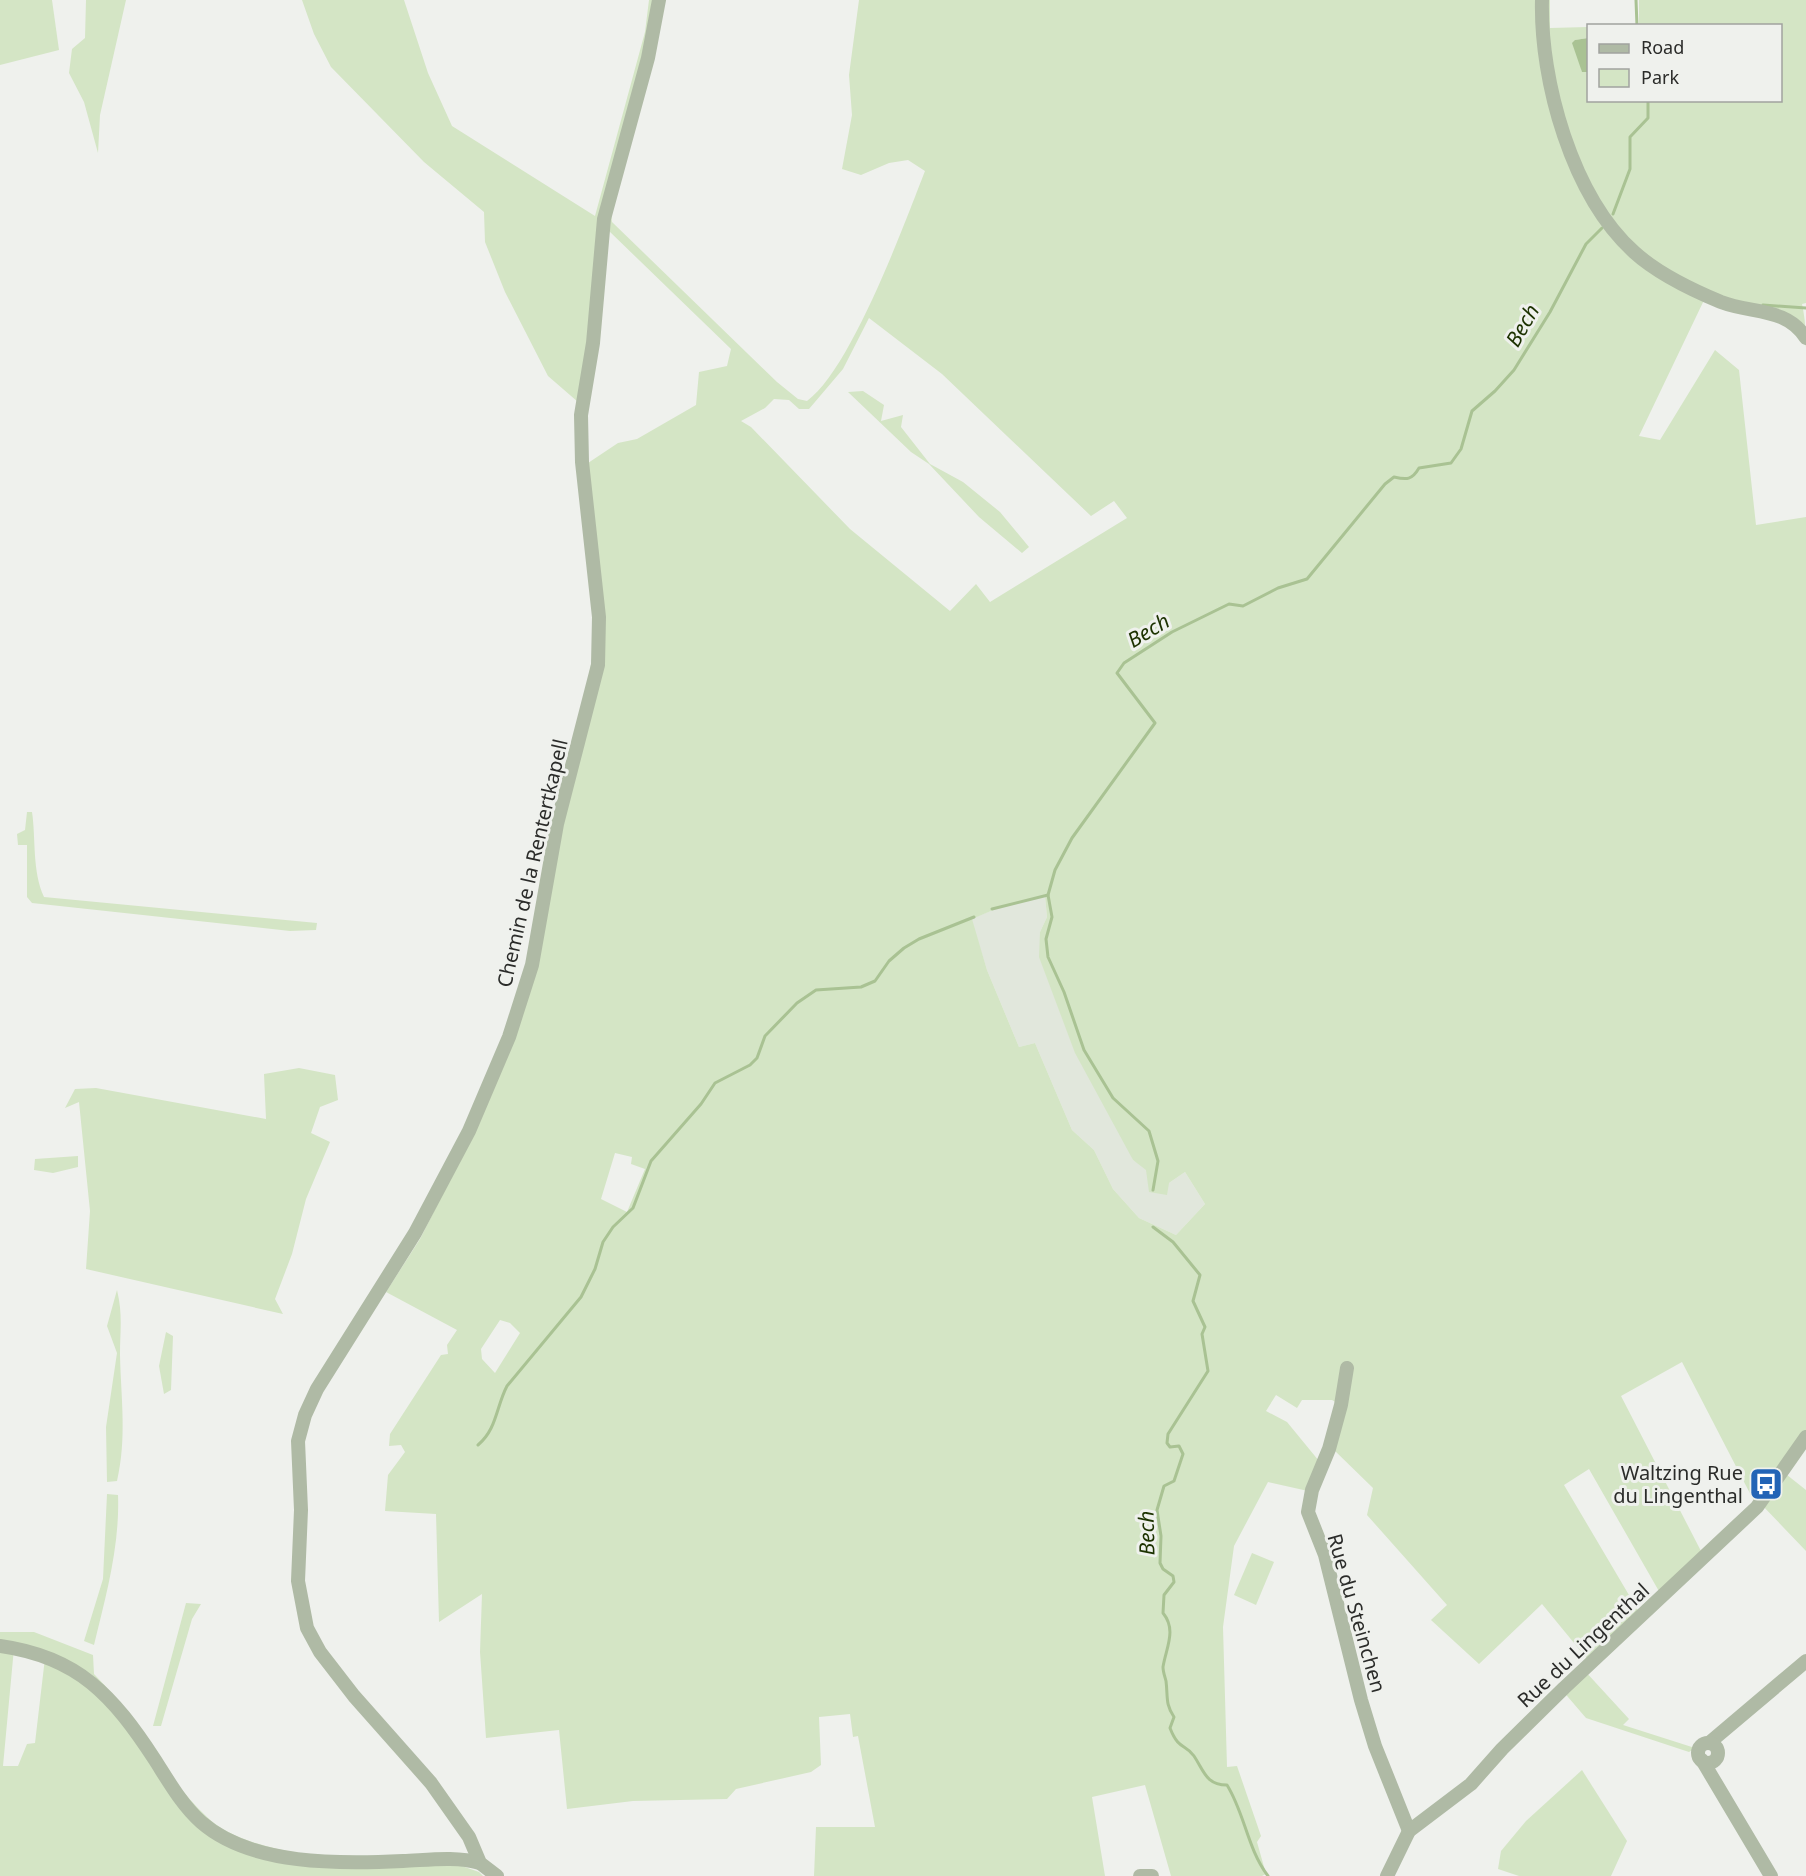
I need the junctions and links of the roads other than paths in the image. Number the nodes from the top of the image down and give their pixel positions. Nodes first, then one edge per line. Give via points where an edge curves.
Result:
1 (659, 0) edge
2 (1542, 0) edge
3 (1806, 338) edge
4 (1347, 1368) dead end
5 (1806, 1437) edge
6 (0, 1646) edge
7 (1806, 1661) edge
8 (1706, 1761) junction
9 (1408, 1831) junction
10 (480, 1863) junction
11 (497, 1876) edge
12 (1140, 1876) edge
13 (1152, 1876) edge
14 (1387, 1876) edge
15 (1771, 1876) edge
16 (1781, 1876) edge

1 - 10 street, Chemin de la Rentertkapell via 648,58 604,219 593,343 581,415 584,484 598,606 598,665 557,824 532,965 509,1037 468,1131 415,1233 317,1389 298,1441 298,1581 308,1628 320,1652 354,1696 431,1783 469,1837
2 - 3 street via 1542,25 1560,122 1583,182 1608,222 1643,259 1716,300 1778,314 1793,322
4 - 9 street, Rue du Steinchen via 1341,1405 1308,1512 1325,1556 1370,1728
5 - 9 street, Rue du Lingenthal via 1756,1507 1564,1688 1471,1784
6 - 10 street via 67,1665 93,1682 142,1740 176,1794 202,1822 224,1837 254,1849 329,1862
7 - 8 street via 1709,1743 1717,1751 1716,1757
8 - 15 street
8 - 16 street
9 - 14 street, Rue du Lingenthal
10 - 11 street, Chemin de la Rentertkapell
12 - 13 street

